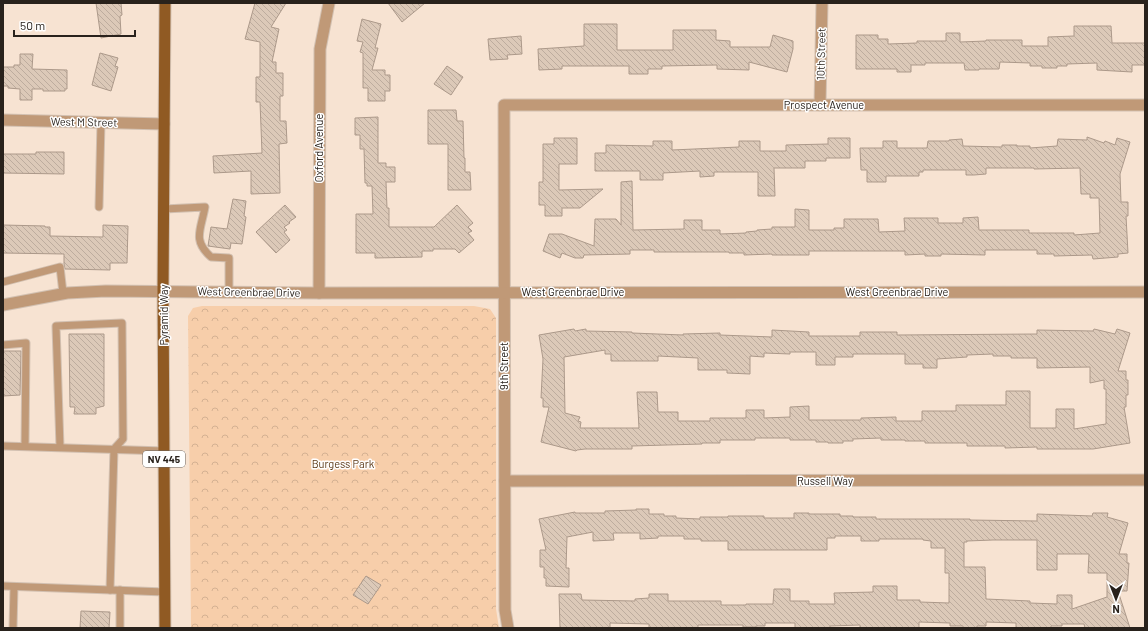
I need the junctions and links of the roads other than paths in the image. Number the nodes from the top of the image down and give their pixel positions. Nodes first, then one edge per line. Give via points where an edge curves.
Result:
1 (165, 3) edge
2 (329, 3) edge
3 (822, 3) edge
4 (504, 105) joint
5 (820, 105) junction
6 (1145, 105) edge
7 (3, 120) edge
8 (101, 122) junction
9 (164, 124) junction
10 (99, 207) dead end
11 (164, 209) junction
12 (3, 282) edge
13 (163, 291) junction
14 (229, 292) junction
15 (504, 292) junction
16 (1145, 292) edge
17 (319, 293) junction
18 (63, 294) junction
19 (3, 305) edge
20 (3, 345) edge
21 (3, 446) edge
22 (24, 446) junction
23 (60, 447) junction
24 (114, 449) junction
25 (164, 451) junction
26 (1145, 480) edge
27 (505, 481) junction
28 (3, 586) edge
29 (14, 587) junction
30 (110, 590) junction
31 (120, 590) junction
32 (165, 592) junction
33 (12, 628) edge
34 (120, 628) edge
35 (165, 628) edge
36 (508, 628) edge

1 - 9 main road, Pyramid Way / NV 445
2 - 17 street, Oxford Avenue via 320,49
3 - 5 street, 10th Street
4 - 5 street, Prospect Avenue
4 - 15 street, 9th Street
5 - 6 street, Prospect Avenue
7 - 8 street, West M Street
8 - 9 street, West M Street
8 - 10 lane
9 - 11 main road, Pyramid Way / NV 445
11 - 13 main road, Pyramid Way / NV 445
11 - 14 lane via 205,207 198,240 203,250 211,257 229,258
12 - 18 lane via 60,267
13 - 14 street, West Greenbrae Drive
13 - 18 street, West Greenbrae Drive
13 - 25 main road, Pyramid Way / NV 445
14 - 17 street, West Greenbrae Drive
15 - 16 street, West Greenbrae Drive
15 - 17 street, West Greenbrae Drive
15 - 27 street, 9th Street
18 - 19 street, West Greenbrae Drive
20 - 22 lane via 26,343
21 - 22 lane
22 - 23 lane
23 - 24 lane
23 - 24 lane via 56,326 122,323 122,439
24 - 25 lane
24 - 30 lane
25 - 32 main road, Pyramid Way / NV 445
26 - 27 street, Russell Way
27 - 36 street, 9th Street via 505,610
28 - 29 lane
29 - 30 lane
29 - 33 lane
30 - 31 lane
31 - 32 lane
31 - 34 lane
32 - 35 main road, Pyramid Way / NV 445

